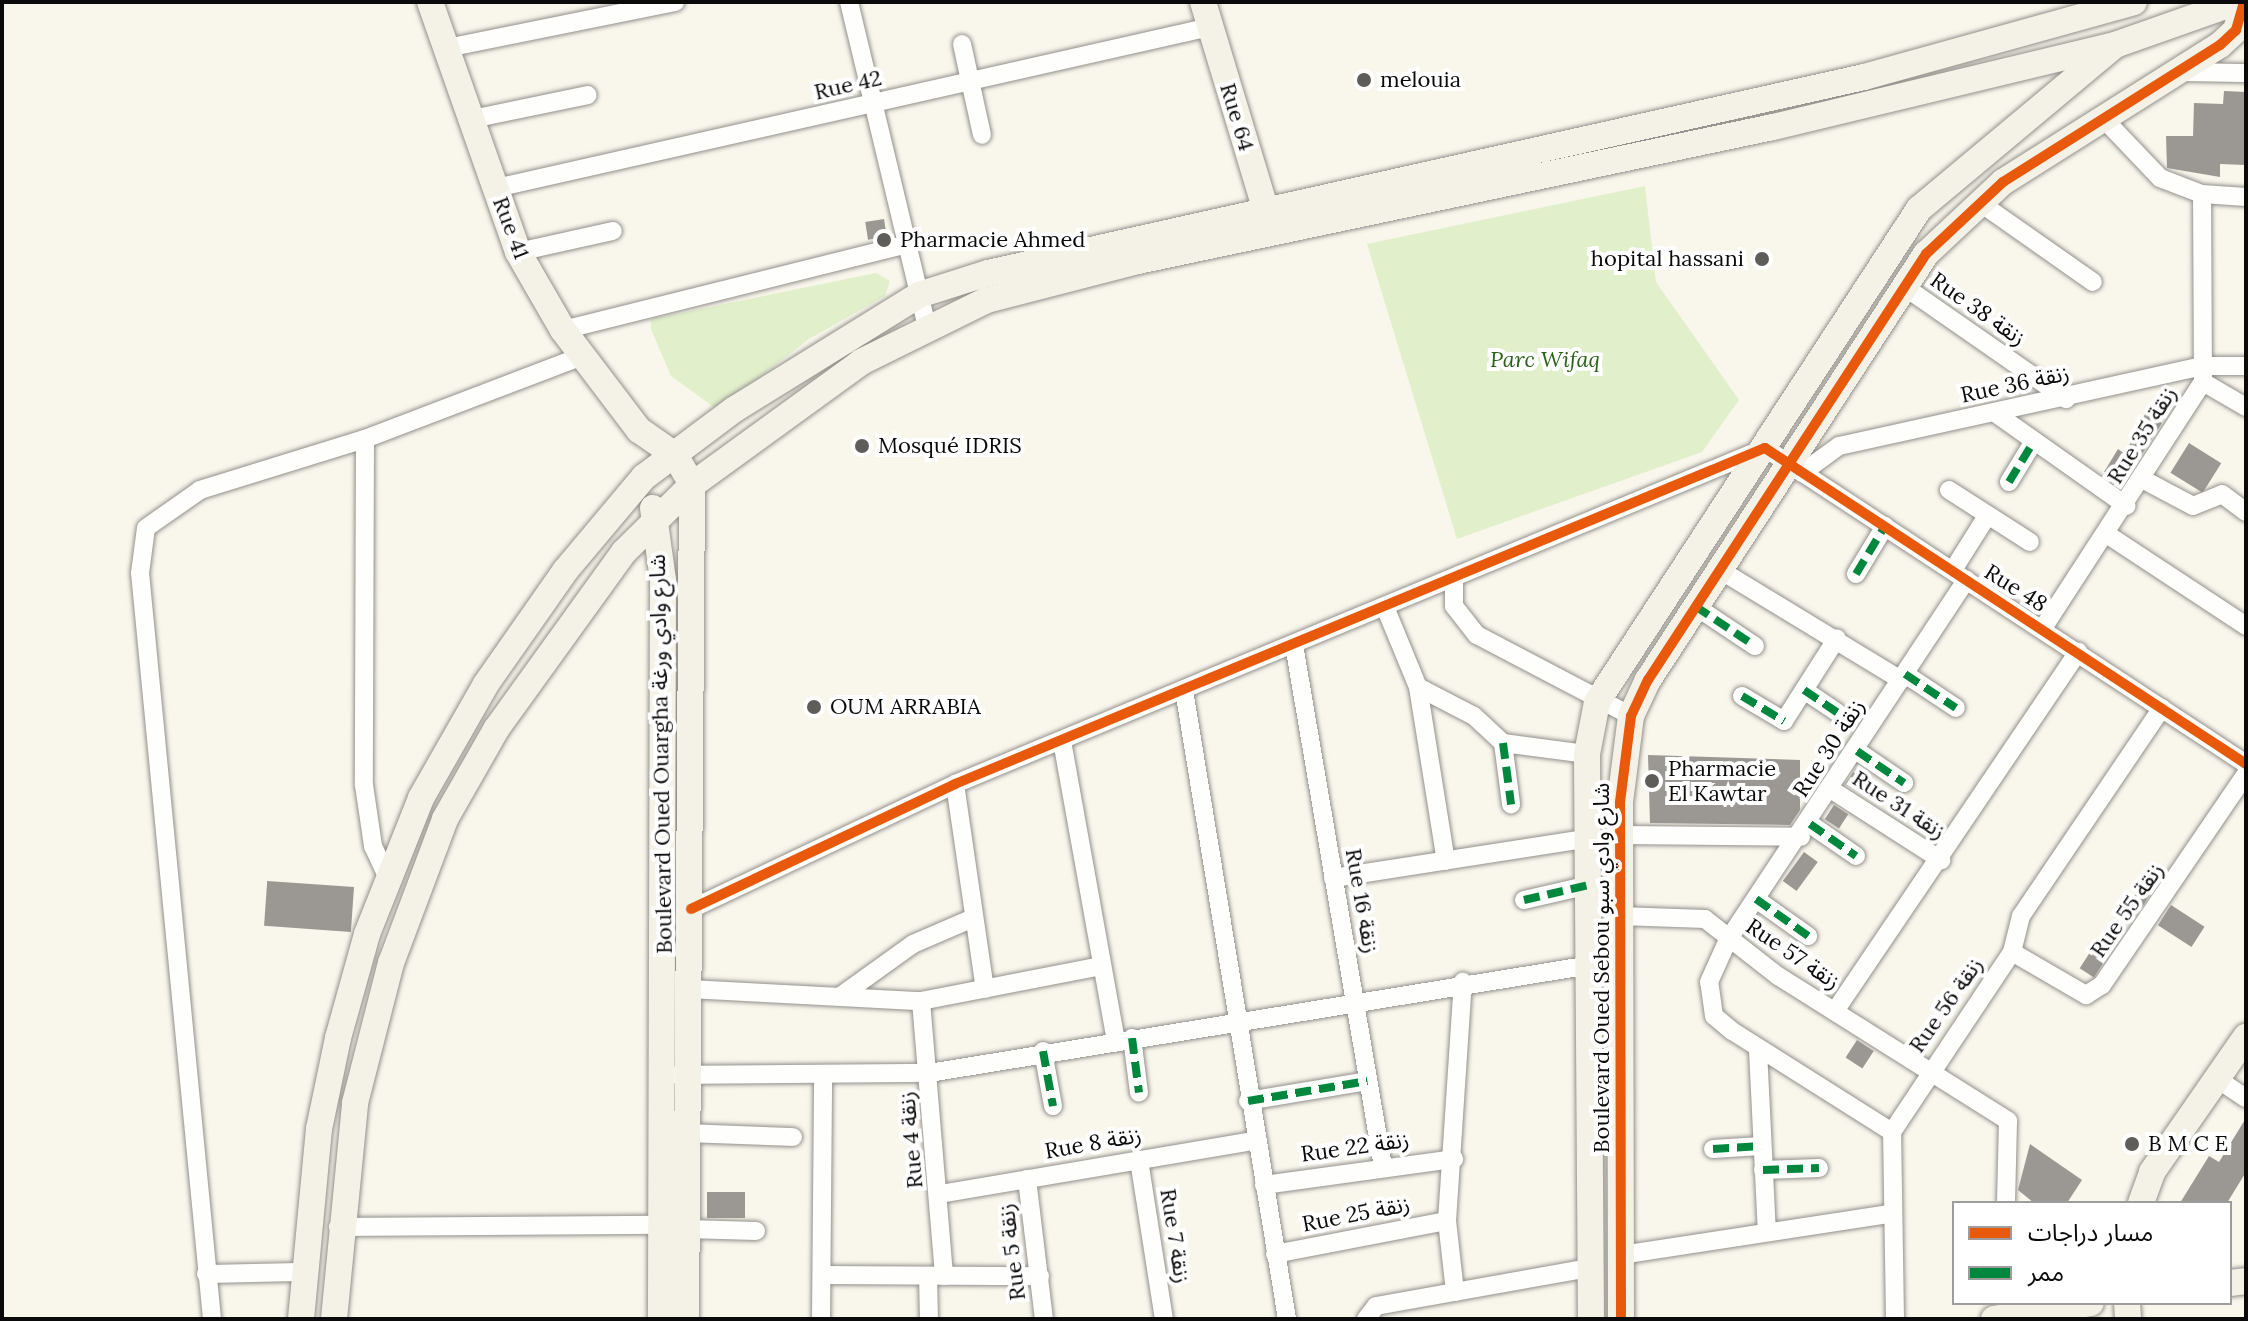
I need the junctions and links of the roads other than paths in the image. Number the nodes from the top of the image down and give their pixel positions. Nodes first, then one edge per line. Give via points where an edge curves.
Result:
1 (430, 2) edge
2 (675, 2) edge
3 (849, 2) edge
4 (2134, 2) edge
5 (2141, 2) edge
6 (2237, 2) edge
7 (2244, 2) edge
8 (1206, 14) edge
9 (962, 44) dead end
10 (2115, 45) junction
11 (447, 48) junction
12 (2177, 72) junction
13 (2246, 73) edge
14 (970, 81) junction
15 (1793, 92) junction
16 (588, 95) dead end
17 (876, 103) junction
18 (2102, 117) junction
19 (472, 119) junction
20 (1669, 119) junction
21 (1801, 121) junction
22 (982, 135) dead end
23 (1675, 148) junction
24 (496, 188) junction
25 (2202, 194) junction
26 (2246, 197) edge
27 (1979, 202) junction
28 (1268, 220) junction
29 (613, 231) dead end
30 (908, 244) junction
31 (518, 252) junction
32 (2093, 282) dead end
33 (1902, 285) junction
34 (919, 295) junction
35 (927, 326) junction
36 (563, 330) junction
37 (582, 356) junction
38 (2246, 366) edge
39 (2203, 374) junction
40 (2066, 399) junction
41 (2246, 407) edge
42 (1995, 413) junction
43 (639, 430) junction
44 (365, 439) junction
45 (2034, 441) junction
46 (1765, 448) junction
47 (675, 455) junction
48 (1796, 469) junction
49 (644, 477) junction
50 (2144, 480) junction
51 (2009, 482) dead end
52 (692, 485) junction
53 (1949, 490) dead end
54 (2127, 506) junction
55 (2246, 512) edge
56 (1987, 516) junction
57 (657, 520) junction
58 (1885, 526) junction
59 (2108, 535) junction
60 (2030, 542) dead end
61 (1720, 570) junction
62 (1856, 574) dead end
63 (1959, 575) junction
64 (1454, 578) junction
65 (1695, 606) junction
66 (1385, 607) junction
67 (2246, 626) edge
68 (2043, 628) junction
69 (1837, 638) junction
70 (1294, 645) junction
71 (1755, 646) dead end
72 (2078, 652) junction
73 (1903, 677) junction
74 (1418, 687) junction
75 (1184, 690) junction
76 (1804, 690) junction
77 (1742, 696) dead end
78 (1597, 702) junction
79 (1956, 708) dead end
80 (2162, 708) junction
81 (1837, 712) dead end
82 (1631, 716) junction
83 (1062, 741) junction
84 (1503, 743) junction
85 (1857, 751) junction
86 (1587, 754) junction
87 (2246, 764) edge
88 (2246, 774) edge
89 (1904, 783) dead end
90 (955, 784) junction
91 (1832, 790) junction
92 (1511, 804) dead end
93 (1805, 831) junction
94 (1622, 835) junction
95 (1590, 838) junction
96 (1856, 856) dead end
97 (1941, 860) junction
98 (1446, 861) junction
99 (387, 876) junction
100 (1333, 878) junction
101 (1589, 885) junction
102 (1756, 899) junction
103 (1524, 900) dead end
104 (691, 909) junction
105 (1620, 916) junction
106 (973, 918) junction
107 (1808, 936) dead end
108 (1728, 940) junction
109 (2012, 952) junction
110 (1621, 960) junction
111 (1593, 962) junction
112 (1101, 966) junction
113 (1463, 982) junction
114 (689, 989) junction
115 (985, 989) junction
116 (842, 995) junction
117 (1356, 1000) junction
118 (921, 1001) junction
119 (1835, 1011) junction
120 (1235, 1023) junction
121 (2246, 1037) edge
122 (1124, 1039) junction
123 (1758, 1050) junction
124 (1043, 1051) junction
125 (1929, 1071) junction
126 (929, 1073) junction
127 (823, 1074) junction
128 (663, 1075) junction
129 (690, 1075) junction
130 (2216, 1078) junction
131 (1367, 1081) junction
132 (1139, 1093) dead end
133 (2246, 1098) edge
134 (1248, 1101) junction
135 (1053, 1106) dead end
136 (1892, 1132) junction
137 (688, 1133) junction
138 (793, 1137) dead end
139 (1254, 1141) junction
140 (1761, 1146) junction
141 (1713, 1149) dead end
142 (1454, 1159) junction
143 (1139, 1160) junction
144 (1383, 1167) junction
145 (1819, 1168) dead end
146 (1763, 1170) junction
147 (1027, 1179) junction
148 (1264, 1185) junction
149 (940, 1194) junction
150 (2006, 1201) edge
151 (2142, 1201) edge
152 (1889, 1214) junction
153 (1447, 1221) junction
154 (338, 1227) junction
155 (675, 1227) junction
156 (756, 1231) dead end
157 (1767, 1231) junction
158 (1275, 1254) junction
159 (1621, 1255) junction
160 (1590, 1268) junction
161 (300, 1272) junction
162 (206, 1274) junction
163 (822, 1275) junction
164 (936, 1276) junction
165 (1040, 1276) junction
166 (1455, 1292) junction
167 (2073, 1305) edge
168 (2002, 1313) edge
169 (212, 1319) edge
170 (301, 1319) edge
171 (334, 1319) edge
172 (661, 1319) edge
173 (686, 1319) edge
174 (821, 1319) edge
175 (929, 1319) edge
176 (1044, 1319) edge
177 (1164, 1319) edge
178 (1287, 1319) edge
179 (1366, 1319) edge
180 (1591, 1319) edge
181 (1621, 1319) edge
182 (1895, 1319) edge

1 - 11 street, Rue 41
2 - 11 street
3 - 17 street
4 - 15 street via 1988,47
5 - 10 street
6 - 10 street
7 - 12 street, Boulevard Oued Sebou شارع وادي سبو via 2236,30
8 - 14 street, Rue 42
8 - 28 street, Rue 64
9 - 14 street
10 - 21 street
10 - 46 street, Boulevard Oued Sebou شارع وادي سبو via 1919,209
11 - 19 street, Rue 41
12 - 13 street
12 - 18 street, Boulevard Oued Sebou شارع وادي سبو
14 - 17 street, Rue 42
14 - 22 street
15 - 20 street
15 - 21 street
16 - 19 street
17 - 24 street, Rue 42
17 - 30 street
18 - 25 street via 2160,178
18 - 27 street, Boulevard Oued Sebou شارع وادي سبو
19 - 24 street, Rue 41
20 - 23 street
20 - 28 street
21 - 23 street
23 - 28 street
24 - 31 street, Rue 41
25 - 26 street
25 - 39 street
27 - 32 street
27 - 33 street, Boulevard Oued Sebou شارع وادي سبو
28 - 34 street via 1078,248
28 - 35 street via 987,300
29 - 31 street
30 - 34 street
30 - 36 street
31 - 36 street, Rue 41
33 - 40 street, Rue 38 زنقة
33 - 48 street, Boulevard Oued Sebou شارع وادي سبو
34 - 35 street
34 - 47 street via 832,343
35 - 52 street via 861,362
36 - 37 street, Rue 41
37 - 43 street, Rue 41
37 - 44 street
38 - 39 street, Rue 36 زنقة
39 - 40 street, Rue 36 زنقة
39 - 41 street
39 - 50 street, Rue 35 زنقة
40 - 42 street, Rue 36 زنقة
42 - 45 street
42 - 48 street, Rue 36 زنقة via 1839,446
43 - 47 street, Boulevard Oued Ouargha شارع وادي ورغة
43 - 49 street, Boulevard Oued Ouargha شارع وادي ورغة
44 - 99 street via 364,785 373,846
44 - 162 street via 200,490 146,528 140,573
45 - 51 street
45 - 54 street
46 - 48 street, Rue 48
46 - 64 street via 1476,562
46 - 78 street, Boulevard Oued Sebou شارع وادي سبو
47 - 49 street
47 - 52 street, Boulevard Oued Ouargha شارع وادي ورغة
48 - 58 street, Rue 48
48 - 61 street, Boulevard Oued Sebou شارع وادي سبو
49 - 57 street, Boulevard Oued Ouargha شارع وادي ورغة
49 - 99 street via 565,571 486,684
50 - 54 street, Rue 35 زنقة
50 - 55 street via 2193,506 2222,494
52 - 57 street
52 - 104 street, Boulevard Oued Ouargha شارع وادي ورغة
53 - 56 street
54 - 59 street, Rue 35 زنقة
56 - 60 street
56 - 63 street, Rue 30 زنقة
57 - 128 street, Boulevard Oued Ouargha شارع وادي ورغة
57 - 154 street via 573,616 445,819 391,963 362,1075
58 - 62 street
58 - 63 street, Rue 48
59 - 67 street
59 - 68 street, Rue 35 زنقة
61 - 65 street, Boulevard Oued Sebou شارع وادي سبو
61 - 69 street
63 - 68 street, Rue 48
63 - 73 street, Rue 30 زنقة
64 - 66 street
64 - 78 street via 1454,606 1477,635
65 - 71 street
65 - 82 street, Boulevard Oued Sebou شارع وادي سبو
66 - 70 street
66 - 74 street
68 - 72 street, Rue 48
69 - 73 street
69 - 76 street
70 - 75 street
70 - 100 street, Rue 16 زنقة
72 - 80 street, Rue 48
72 - 97 street
73 - 79 street
73 - 85 street, Rue 30 زنقة
74 - 84 street via 1474,716
74 - 98 street
75 - 83 street
75 - 120 street
76 - 77 street via 1784,721
76 - 81 street
78 - 82 street
78 - 86 street, Boulevard Oued Sebou شارع وادي سبو
80 - 87 street, Rue 48
80 - 109 street, Rue 56 زنقة via 2021,916
82 - 94 street, Boulevard Oued Sebou شارع وادي سبو
83 - 90 street
83 - 112 street
84 - 86 street
84 - 92 street
85 - 89 street
85 - 91 street, Rue 30 زنقة
86 - 95 street, Boulevard Oued Sebou شارع وادي سبو
88 - 109 street, Rue 55 زنقة via 2102,985 2086,995
90 - 104 street
90 - 106 street
91 - 93 street, Rue 30 زنقة
91 - 97 street, Rue 31 زنقة
93 - 94 street
93 - 96 street
93 - 102 street, Rue 30 زنقة
94 - 105 street, Boulevard Oued Sebou شارع وادي سبو
95 - 98 street
95 - 101 street, Boulevard Oued Sebou شارع وادي سبو
97 - 119 street
98 - 100 street
99 - 161 street via 338,1038
100 - 117 street, Rue 16 زنقة
101 - 103 street
101 - 111 street, Boulevard Oued Sebou شارع وادي سبو
102 - 107 street
102 - 108 street, Rue 30 زنقة
104 - 114 street, Boulevard Oued Ouargha شارع وادي ورغة
105 - 108 street, Rue 57 زنقة via 1698,916
105 - 110 street, Boulevard Oued Sebou شارع وادي سبو
106 - 115 street
106 - 116 street via 913,944
108 - 119 street, Rue 57 زنقة
108 - 123 street, Rue 30 زنقة via 1712,969 1708,1001 1714,1016
109 - 125 street, Rue 56 زنقة
110 - 111 street
110 - 159 street, Boulevard Oued Sebou شارع وادي سبو
111 - 113 street
111 - 160 street, Boulevard Oued Sebou شارع وادي سبو
112 - 115 street
112 - 122 street
113 - 117 street
113 - 142 street
114 - 116 street
114 - 129 street, Boulevard Oued Ouargha شارع وادي ورغة
115 - 118 street
116 - 118 street
117 - 120 street
117 - 131 street, Rue 16 زنقة
118 - 126 street, Rue 4 زنقة
119 - 125 street, Rue 57 زنقة
120 - 122 street
120 - 134 street
121 - 130 street
122 - 124 street
122 - 132 street
123 - 136 street, Rue 30 زنقة
123 - 140 street
124 - 126 street
124 - 135 street
125 - 136 street, Rue 56 زنقة
125 - 150 street, Rue 57 زنقة via 2008,1121
126 - 127 street
126 - 149 street, Rue 4 زنقة
127 - 129 street
127 - 163 street
128 - 129 street
128 - 155 street, Boulevard Oued Ouargha شارع وادي ورغة
129 - 137 street, Boulevard Oued Ouargha شارع وادي ورغة
130 - 133 street
130 - 151 street via 2152,1172
131 - 134 street
131 - 144 street, Rue 16 زنقة
134 - 139 street
136 - 152 street, Rue 56 زنقة
137 - 138 street
137 - 155 street, Boulevard Oued Ouargha شارع وادي ورغة
139 - 143 street, Rue 8 زنقة
139 - 148 street
140 - 141 street
140 - 146 street
142 - 144 street, Rue 22 زنقة
142 - 153 street
143 - 147 street, Rue 8 زنقة
143 - 177 street, Rue 7 زنقة
144 - 148 street, Rue 22 زنقة
145 - 146 street
146 - 157 street
147 - 149 street, Rue 8 زنقة
147 - 165 street, Rue 5 زنقة
148 - 158 street
149 - 164 street, Rue 4 زنقة
152 - 157 street
152 - 182 street, Rue 56 زنقة
153 - 158 street, Rue 25 زنقة
153 - 166 street
154 - 155 street
154 - 171 street
155 - 156 street
155 - 172 street, Boulevard Oued Ouargha شارع وادي ورغة
155 - 173 street, Boulevard Oued Ouargha شارع وادي ورغة
157 - 159 street
158 - 178 street
159 - 181 street, Boulevard Oued Sebou شارع وادي سبو
160 - 166 street
160 - 180 street, Boulevard Oued Sebou شارع وادي سبو
161 - 162 street
161 - 170 street
162 - 169 street
163 - 164 street
163 - 174 street
164 - 165 street
164 - 175 street, Rue 4 زنقة
165 - 176 street, Rue 5 زنقة
166 - 179 street via 1376,1306
167 - 168 street

